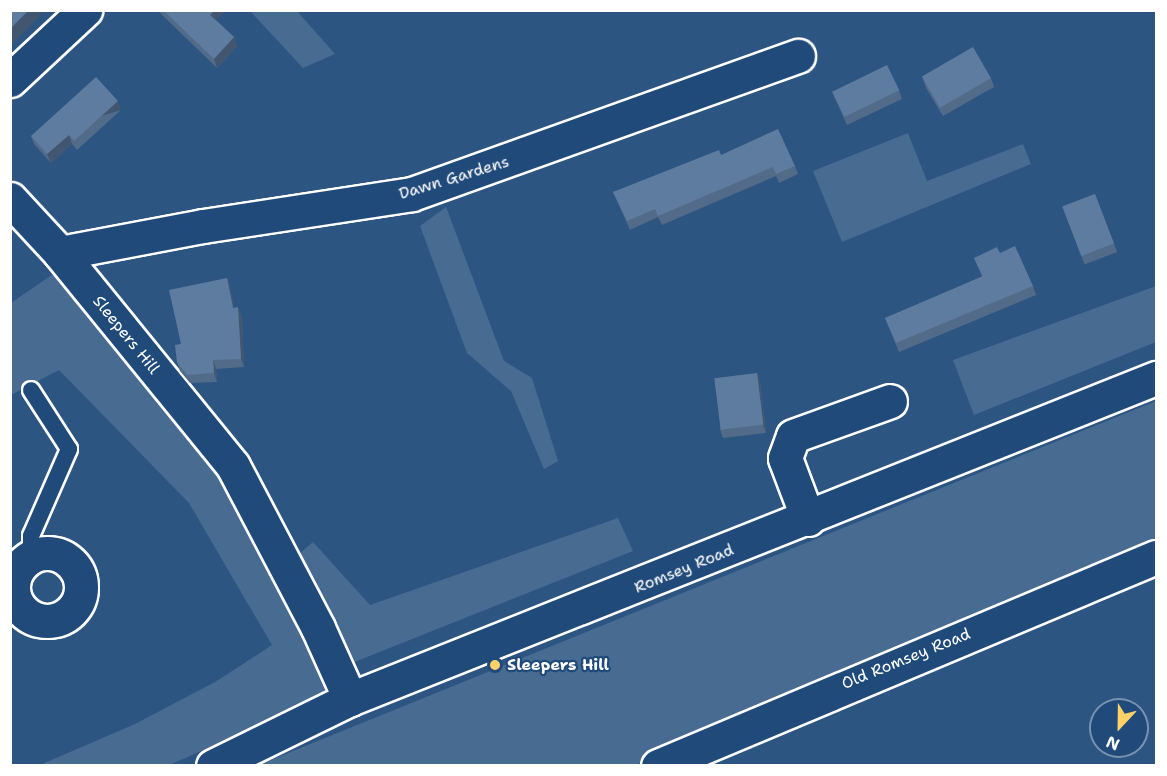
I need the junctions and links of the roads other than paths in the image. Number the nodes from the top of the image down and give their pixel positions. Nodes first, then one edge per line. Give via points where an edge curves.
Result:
1 (85, 10) edge
2 (798, 56) dead end
3 (10, 80) edge
4 (10, 199) edge
5 (60, 254) junction
6 (1156, 378) edge
7 (31, 390) dead end
8 (890, 401) dead end
9 (808, 519) junction
10 (31, 557) junction
11 (1156, 557) edge
12 (13, 602) edge
13 (350, 699) junction
14 (213, 765) edge
15 (658, 765) edge

1 - 3 street
2 - 5 street, Dawn Gardens via 412,194 203,226
4 - 5 street, Sleepers Hill
5 - 13 street, Sleepers Hill via 233,466 318,628
6 - 9 street, Romsey Road
7 - 10 lane via 69,449 31,536
8 - 9 street via 793,436 785,459
9 - 13 street, Romsey Road
10 - 12 street via 18,569
10 - 12 street via 45,553 61,556 74,566 81,581 80,598 71,612 57,620 40,621
11 - 15 street, Old Romsey Road
13 - 14 street, Romsey Road

